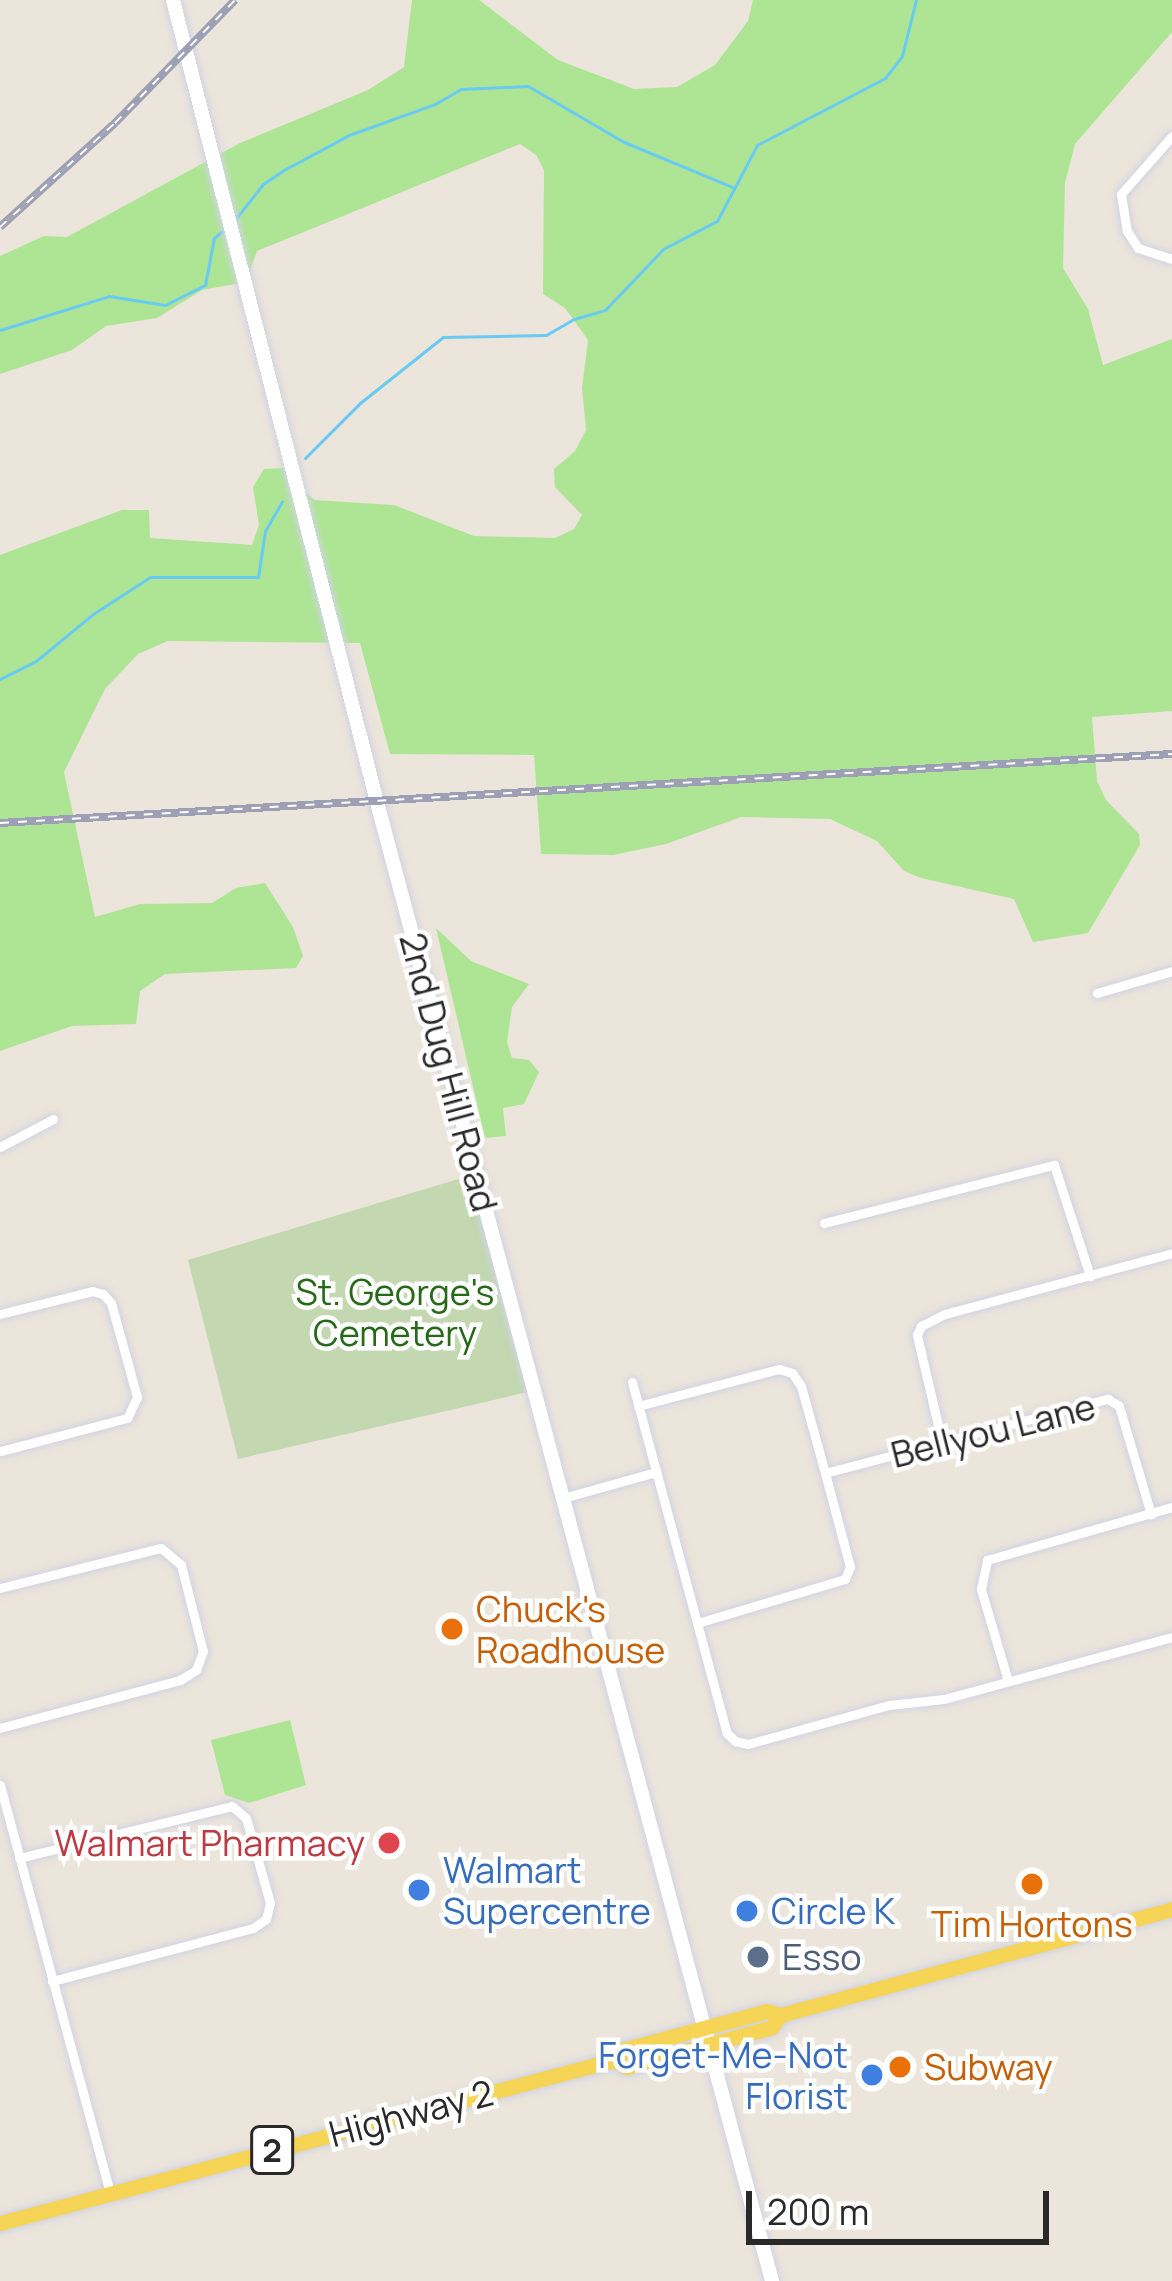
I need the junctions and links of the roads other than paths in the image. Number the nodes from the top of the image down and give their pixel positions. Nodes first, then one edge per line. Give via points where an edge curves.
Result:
1 (173, 0) edge
2 (1172, 136) edge
3 (1172, 259) edge
4 (1172, 971) edge
5 (1097, 993) dead end
6 (53, 1119) dead end
7 (0, 1147) edge
8 (824, 1223) dead end
9 (1172, 1253) edge
10 (1090, 1276) junction
11 (0, 1314) edge
12 (632, 1382) dead end
13 (638, 1406) junction
14 (941, 1442) junction
15 (0, 1451) edge
16 (656, 1472) junction
17 (825, 1473) junction
18 (563, 1498) junction
19 (1172, 1507) edge
20 (1151, 1514) junction
21 (0, 1588) edge
22 (697, 1623) junction
23 (1172, 1637) edge
24 (1008, 1682) junction
25 (0, 1728) edge
26 (0, 1785) edge
27 (19, 1858) junction
28 (1172, 1909) edge
29 (52, 1981) junction
30 (704, 2037) junction
31 (110, 2193) junction
32 (0, 2223) edge
33 (772, 2281) edge

1 - 18 street, 2nd Dug Hill Road
2 - 3 street via 1121,194 1138,248
4 - 5 street
6 - 7 street
8 - 10 street via 1054,1165
9 - 10 street
10 - 14 street via 921,1326
11 - 15 street via 103,1294 137,1397 127,1418
12 - 13 street
13 - 16 street
13 - 17 street via 778,1369 792,1373
14 - 17 street, Bellyou Lane
14 - 20 street, Bellyou Lane via 1114,1400
16 - 18 street
16 - 22 street
17 - 22 street via 850,1567 845,1579
18 - 30 street, 2nd Dug Hill Road
19 - 20 street
20 - 24 street via 987,1560 981,1589
21 - 25 street via 161,1548 181,1565 203,1651 196,1670 180,1680
22 - 24 street via 727,1732 748,1744
23 - 24 street
26 - 27 street
27 - 29 street
27 - 29 street via 232,1806 246,1817 270,1904 253,1928
28 - 30 main road, Highway 2 / 2 via 780,2015 772,2027
29 - 31 street
30 - 31 main road, Highway 2 / 2 via 627,2067 614,2060
30 - 33 street, 2nd Dug Hill Road
31 - 32 main road, Highway 2 / 2

